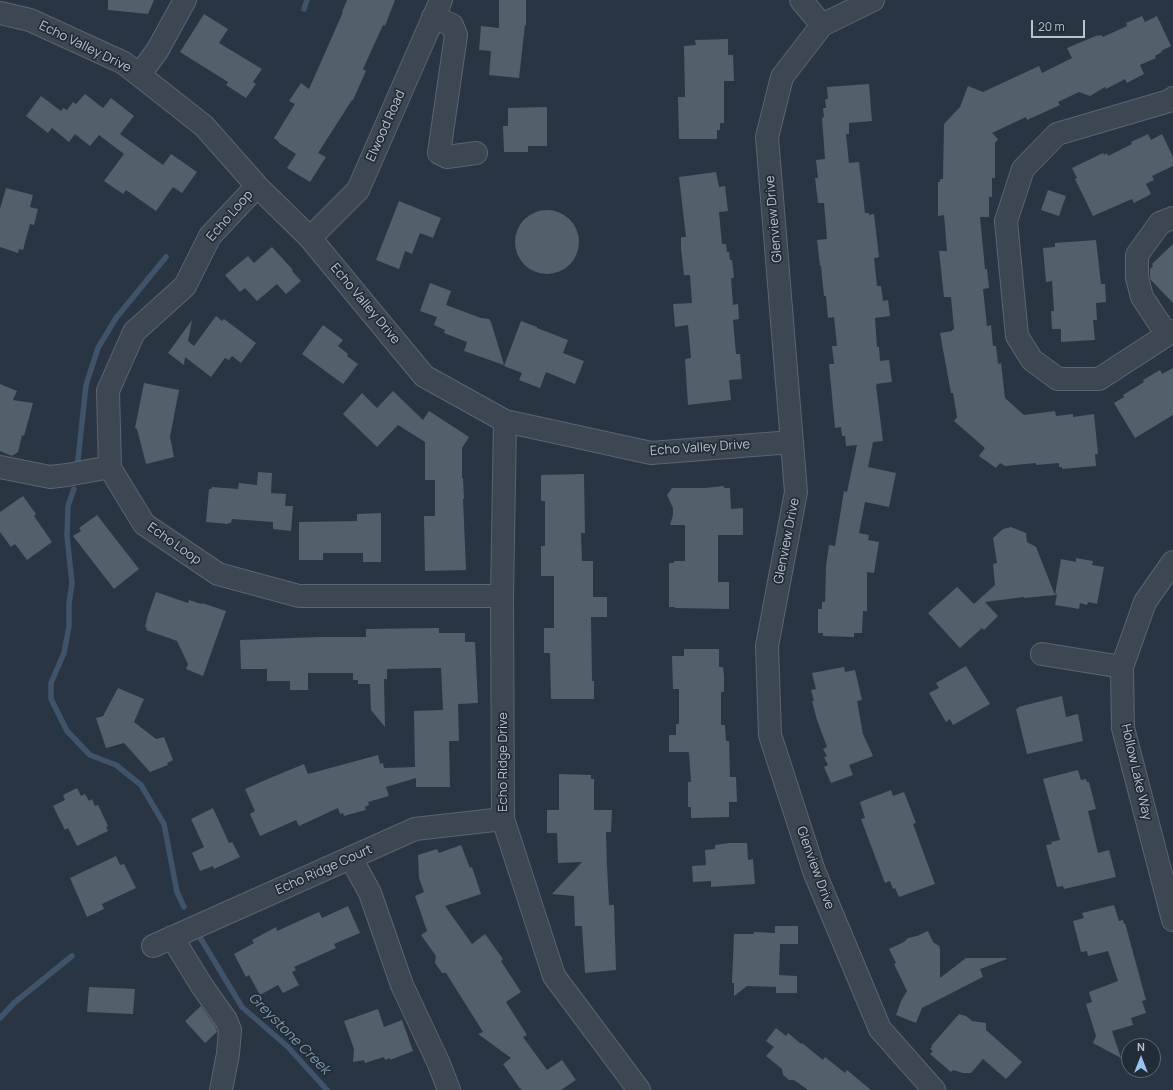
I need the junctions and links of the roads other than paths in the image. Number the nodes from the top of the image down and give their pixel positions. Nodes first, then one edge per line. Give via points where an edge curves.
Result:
1 (185, 0) edge
2 (802, 0) edge
3 (873, 0) edge
4 (437, 8) edge
5 (0, 13) edge
6 (822, 25) junction
7 (140, 74) junction
8 (1173, 98) edge
9 (476, 153) dead end
10 (257, 186) junction
11 (1173, 218) edge
12 (310, 238) junction
13 (1170, 333) edge
14 (505, 421) junction
15 (792, 442) junction
16 (0, 467) edge
17 (110, 467) junction
18 (1173, 562) edge
19 (502, 596) junction
20 (1042, 654) dead end
21 (1122, 668) junction
22 (503, 819) junction
23 (351, 858) junction
24 (1173, 920) edge
25 (221, 1090) edge
26 (449, 1090) edge
27 (639, 1090) edge
28 (934, 1090) edge

1 - 7 street via 157,51
2 - 6 street
3 - 6 street, Glenview Drive
4 - 9 street via 452,25 456,35 439,153 448,158
4 - 12 street, Elwood Road via 358,190
5 - 7 street, Echo Valley Drive via 30,20 124,63
6 - 15 street, Glenview Drive via 782,77 767,137
7 - 10 street, Echo Valley Drive via 204,126
8 - 13 street via 1057,134 1023,169 1006,221 1017,336 1032,360 1058,379 1099,379
10 - 12 street, Echo Valley Drive
10 - 17 street, Echo Loop via 210,236 185,286 134,332 108,391
11 - 13 street via 1160,223 1137,255 1137,278 1142,297
12 - 14 street, Echo Valley Drive via 424,376
14 - 15 street, Echo Valley Drive via 651,453
14 - 19 street, Echo Ridge Drive
15 - 28 street, Glenview Drive via 796,492 767,646 770,735 814,871 880,1029
16 - 17 street via 50,477
17 - 19 street, Echo Loop via 144,524 218,574 298,596
18 - 21 street, Hollow Lake Way via 1145,602
19 - 22 street, Echo Ridge Drive
20 - 21 street
21 - 24 street, Hollow Lake Way via 1123,728
22 - 23 street, Echo Ridge Court via 415,829
22 - 27 street, Echo Ridge Drive via 554,976
23 - 25 street, Echo Ridge Court via 162,942 202,986 230,1030
23 - 26 street via 370,893 402,985

